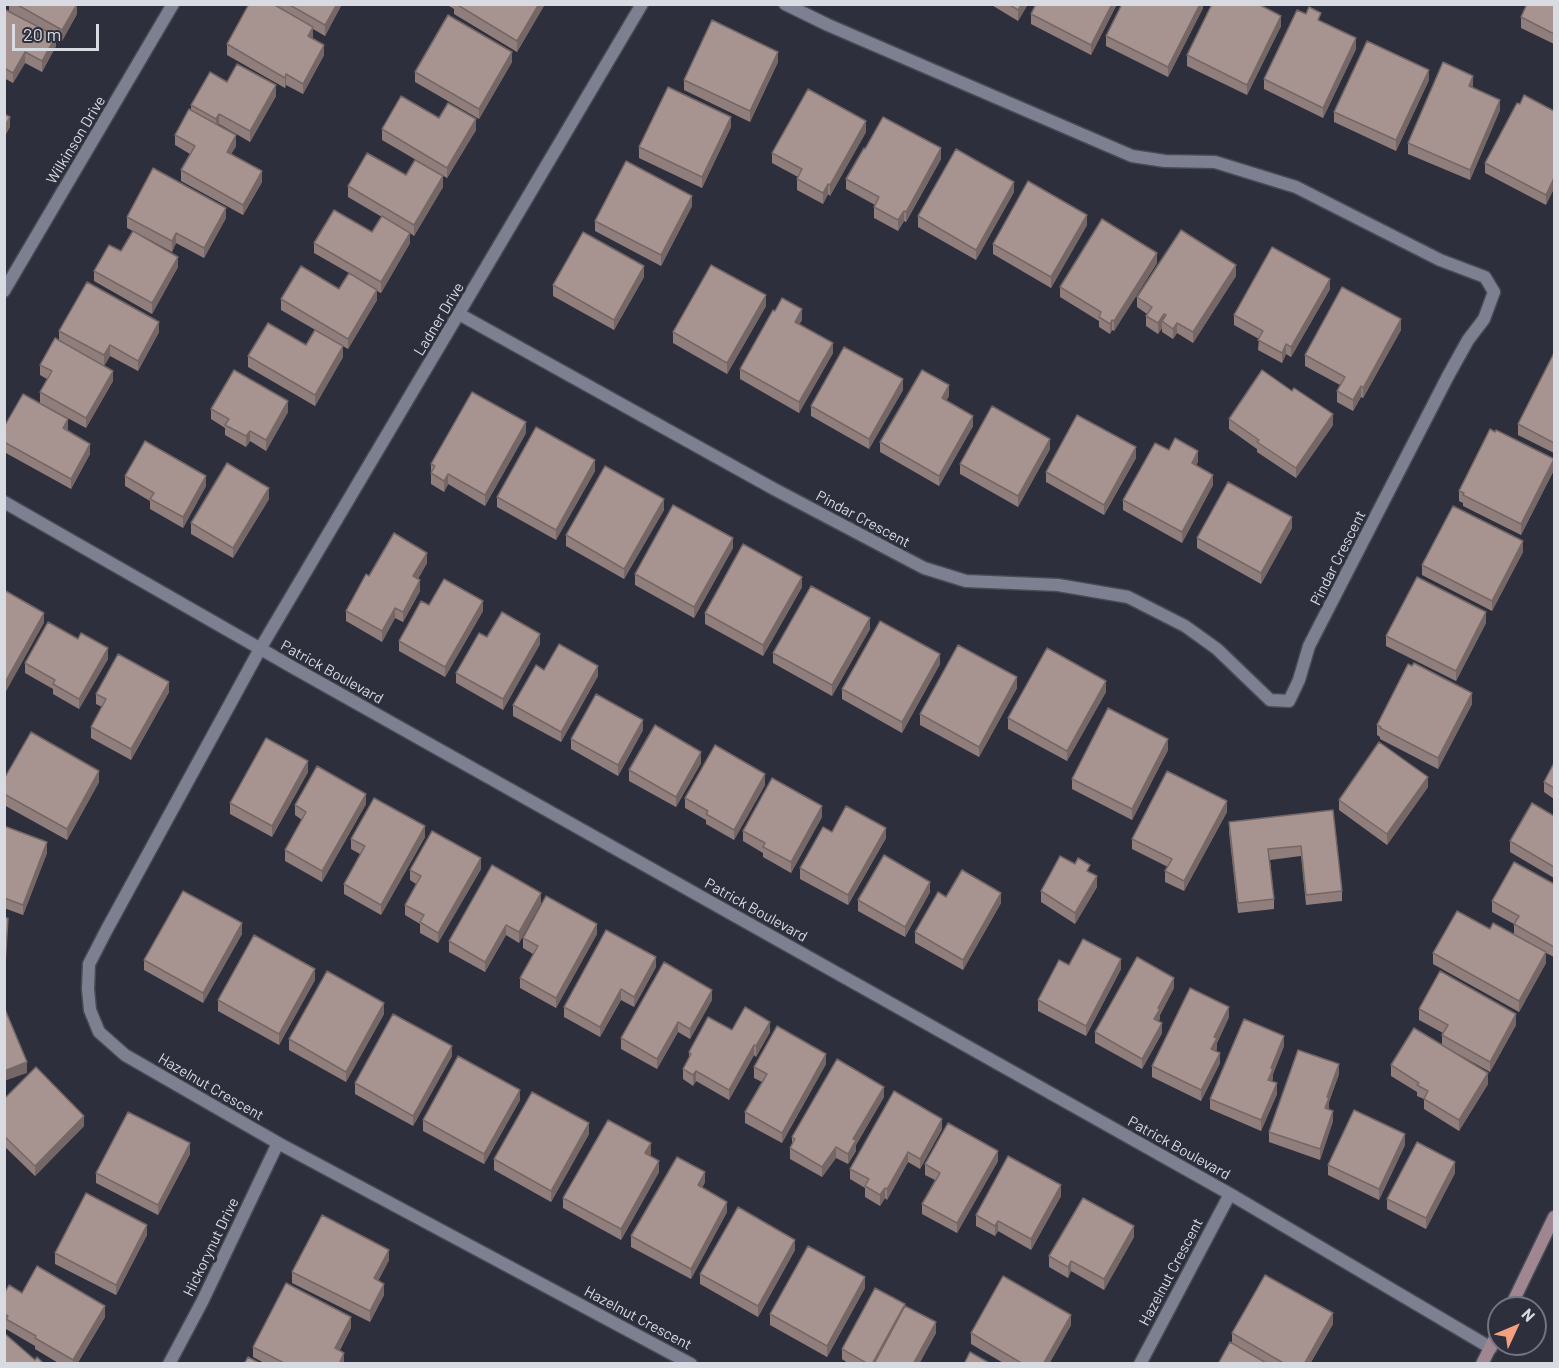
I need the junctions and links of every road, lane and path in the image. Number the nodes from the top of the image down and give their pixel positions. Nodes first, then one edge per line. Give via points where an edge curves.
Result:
1 (173, 4) edge
2 (642, 4) edge
3 (785, 4) edge
4 (4, 291) edge
5 (459, 314) junction
6 (4, 502) edge
7 (260, 649) junction
8 (278, 1143) junction
9 (1230, 1194) junction
10 (1554, 1217) edge
11 (1516, 1296) edge
12 (1487, 1346) edge
13 (169, 1364) edge
14 (691, 1364) edge
15 (1140, 1364) edge

1 - 4 street, Wilkinson Drive
2 - 5 street, Ladner Drive
3 - 5 street, Pindar Crescent via 1132,156 1215,162 1296,187 1440,260 1485,277 1494,292 1484,320 1448,376 1309,646 1289,701 1270,700 1217,649 1185,626 1128,597 1058,585 966,581 924,568
5 - 7 street, Ladner Drive
6 - 7 street, Patrick Boulevard
7 - 8 street, Hazelnut Crescent via 93,956 88,989 90,1010 99,1032 125,1055
7 - 9 street, Patrick Boulevard
8 - 13 street, Hickorynut Drive
8 - 14 street, Hazelnut Crescent
9 - 12 street, Patrick Boulevard
9 - 15 street, Hazelnut Crescent
10 - 11 main road

